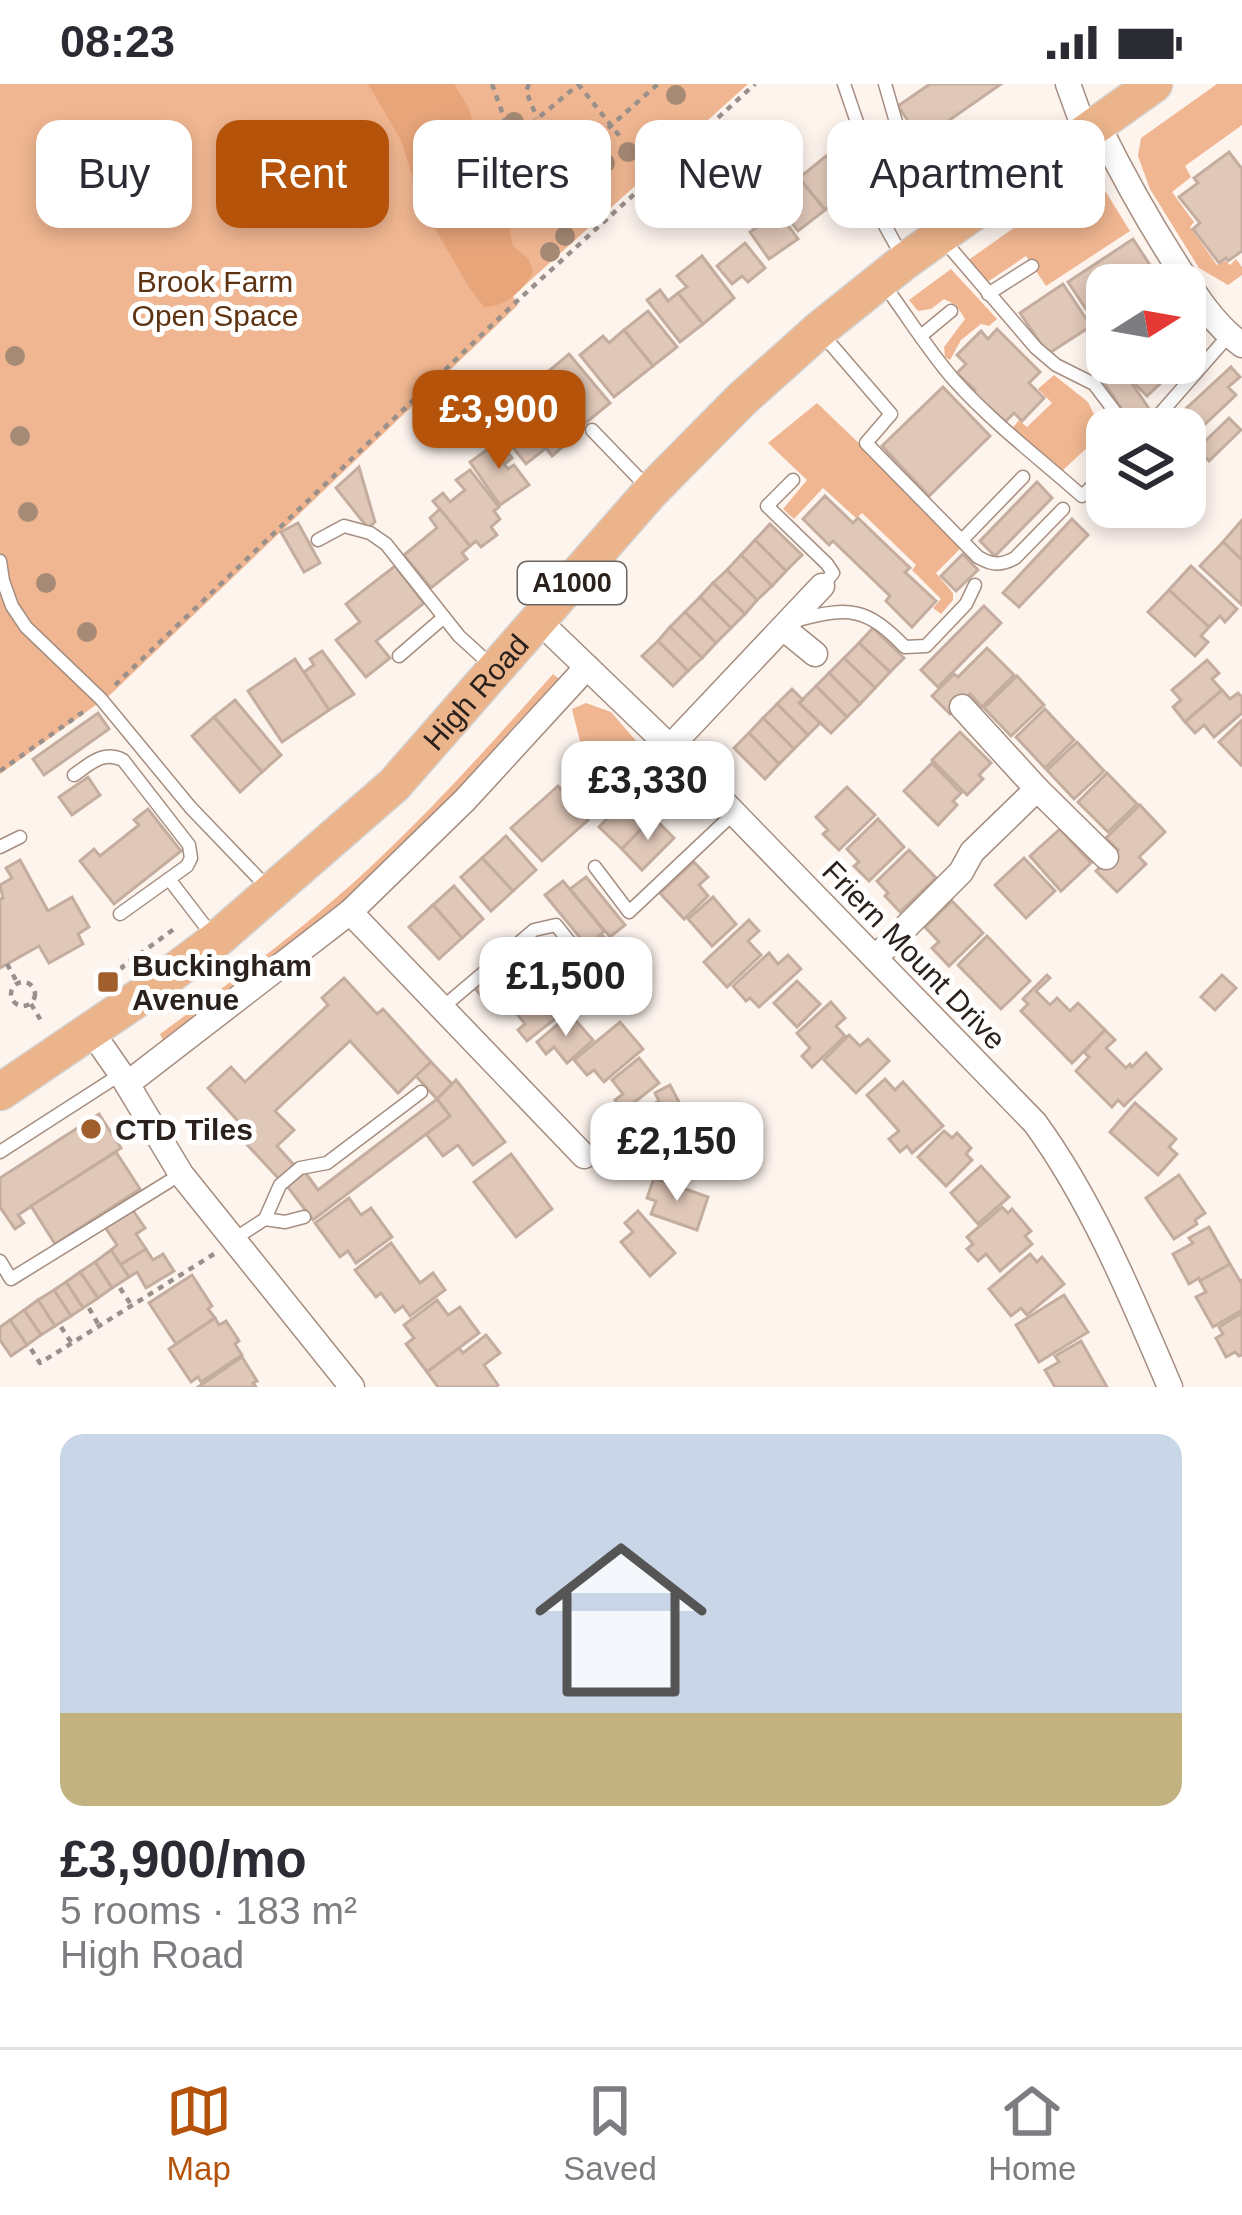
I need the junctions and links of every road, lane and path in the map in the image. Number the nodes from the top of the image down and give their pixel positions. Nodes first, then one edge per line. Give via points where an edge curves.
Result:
1 (492, 84) edge
2 (529, 84) edge
3 (579, 84) edge
4 (658, 84) edge
5 (755, 84) edge
6 (844, 84) edge
7 (885, 84) edge
8 (1068, 84) edge
9 (1154, 84) edge
10 (537, 119) junction
11 (608, 120) edge
12 (1087, 120) edge
13 (1101, 120) edge
14 (611, 124) joint
15 (622, 139) dead end
16 (1105, 150) edge
17 (951, 228) edge
18 (940, 236) junction
19 (1032, 266) dead end
20 (892, 271) junction
21 (988, 294) junction
22 (951, 311) dead end
23 (819, 330) junction
24 (1231, 333) edge
25 (922, 334) junction
26 (1112, 408) edge
27 (1165, 408) edge
28 (592, 430) dead end
29 (1023, 477) dead end
30 (793, 480) dead end
31 (651, 491) junction
32 (1086, 492) edge
33 (1063, 509) dead end
34 (319, 540) dead end
35 (962, 540) junction
36 (0, 561) edge
37 (975, 585) dead end
38 (822, 586) joint
39 (444, 617) junction
40 (539, 621) junction
41 (786, 625) junction
42 (815, 654) dead end
43 (399, 656) dead end
44 (587, 667) junction
45 (496, 670) junction
46 (101, 699) junction
47 (962, 707) dead end
48 (670, 747) junction
49 (0, 771) edge
50 (74, 775) dead end
51 (1037, 789) junction
52 (734, 813) junction
53 (20, 837) dead end
54 (0, 847) edge
55 (1106, 857) dead end
56 (595, 867) dead end
57 (169, 879) junction
58 (272, 892) junction
59 (350, 912) junction
60 (120, 914) dead end
61 (216, 940) junction
62 (575, 949) dead end
63 (875, 958) junction
64 (7, 964) dead end
65 (17, 982) junction
66 (12, 1001) junction
67 (0, 1008) edge
68 (441, 1009) junction
69 (92, 1031) junction
70 (124, 1079) junction
71 (0, 1092) edge
72 (421, 1092) dead end
73 (0, 1152) edge
74 (584, 1156) dead end
75 (181, 1174) junction
76 (304, 1217) dead end
77 (265, 1219) junction
78 (234, 1240) junction
79 (0, 1262) edge
80 (120, 1288) dead end
81 (130, 1304) junction
82 (89, 1308) dead end
83 (99, 1324) junction
84 (61, 1327) dead end
85 (71, 1342) junction
86 (31, 1349) dead end
87 (352, 1387) edge
88 (1170, 1387) edge

1 - 10 path via 512,140
2 - 10 path
3 - 10 path
3 - 11 path
4 - 14 path
5 - 46 path
6 - 20 lane
7 - 18 lane via 918,197
8 - 12 street
9 - 13 main road, High Road / A1000
14 - 15 path
16 - 24 street via 1199,299
17 - 18 main road, High Road / A1000
18 - 20 main road, High Road / A1000
18 - 21 lane
19 - 21 lane
20 - 23 main road, High Road / A1000
20 - 25 lane
21 - 26 lane via 1036,348 1094,384
22 - 25 lane
23 - 31 main road, High Road / A1000
23 - 35 lane via 891,414 866,443
24 - 27 lane
25 - 32 lane via 987,416
28 - 31 lane
29 - 35 lane
30 - 38 lane via 767,506 827,564 833,573
31 - 40 main road, High Road / A1000
33 - 35 lane via 1005,563 992,565
34 - 39 lane via 344,526 370,533
36 - 46 lane via 26,627
37 - 41 lane via 926,646 905,647 880,621 858,614 831,611
38 - 41 street
39 - 43 lane
39 - 45 lane
40 - 44 street, Friern Mount Drive
40 - 45 main road, High Road / A1000
41 - 42 street
41 - 48 street
44 - 48 street, Friern Mount Drive
44 - 59 street, High Road
45 - 58 main road, High Road / A1000 via 394,785
46 - 49 path
46 - 58 lane
47 - 51 street
48 - 52 street, Friern Mount Drive
50 - 57 lane via 102,756 123,760 189,845 187,866
51 - 55 street
51 - 63 street
52 - 56 lane via 629,912
52 - 63 street, Friern Mount Drive
53 - 54 lane
57 - 60 lane
57 - 61 lane
58 - 61 main road, High Road / A1000
59 - 68 street
59 - 70 street, High Road
61 - 69 main road, High Road / A1000
62 - 68 lane via 556,925 534,930
63 - 88 street, Friern Mount Drive via 1058,1155
64 - 65 path
65 - 66 path
65 - 66 path via 31,984 35,999 24,1006
66 - 67 path
68 - 74 street
69 - 70 street
69 - 71 main road, High Road / A1000
70 - 73 lane, High Road
70 - 75 street
72 - 77 lane via 327,1163 300,1168 280,1185
75 - 78 street
75 - 79 lane via 11,1279
76 - 77 lane
77 - 78 lane
78 - 81 path
78 - 87 street
80 - 81 path
81 - 83 path
82 - 83 path
83 - 85 path
84 - 85 path
85 - 86 path via 40,1363

